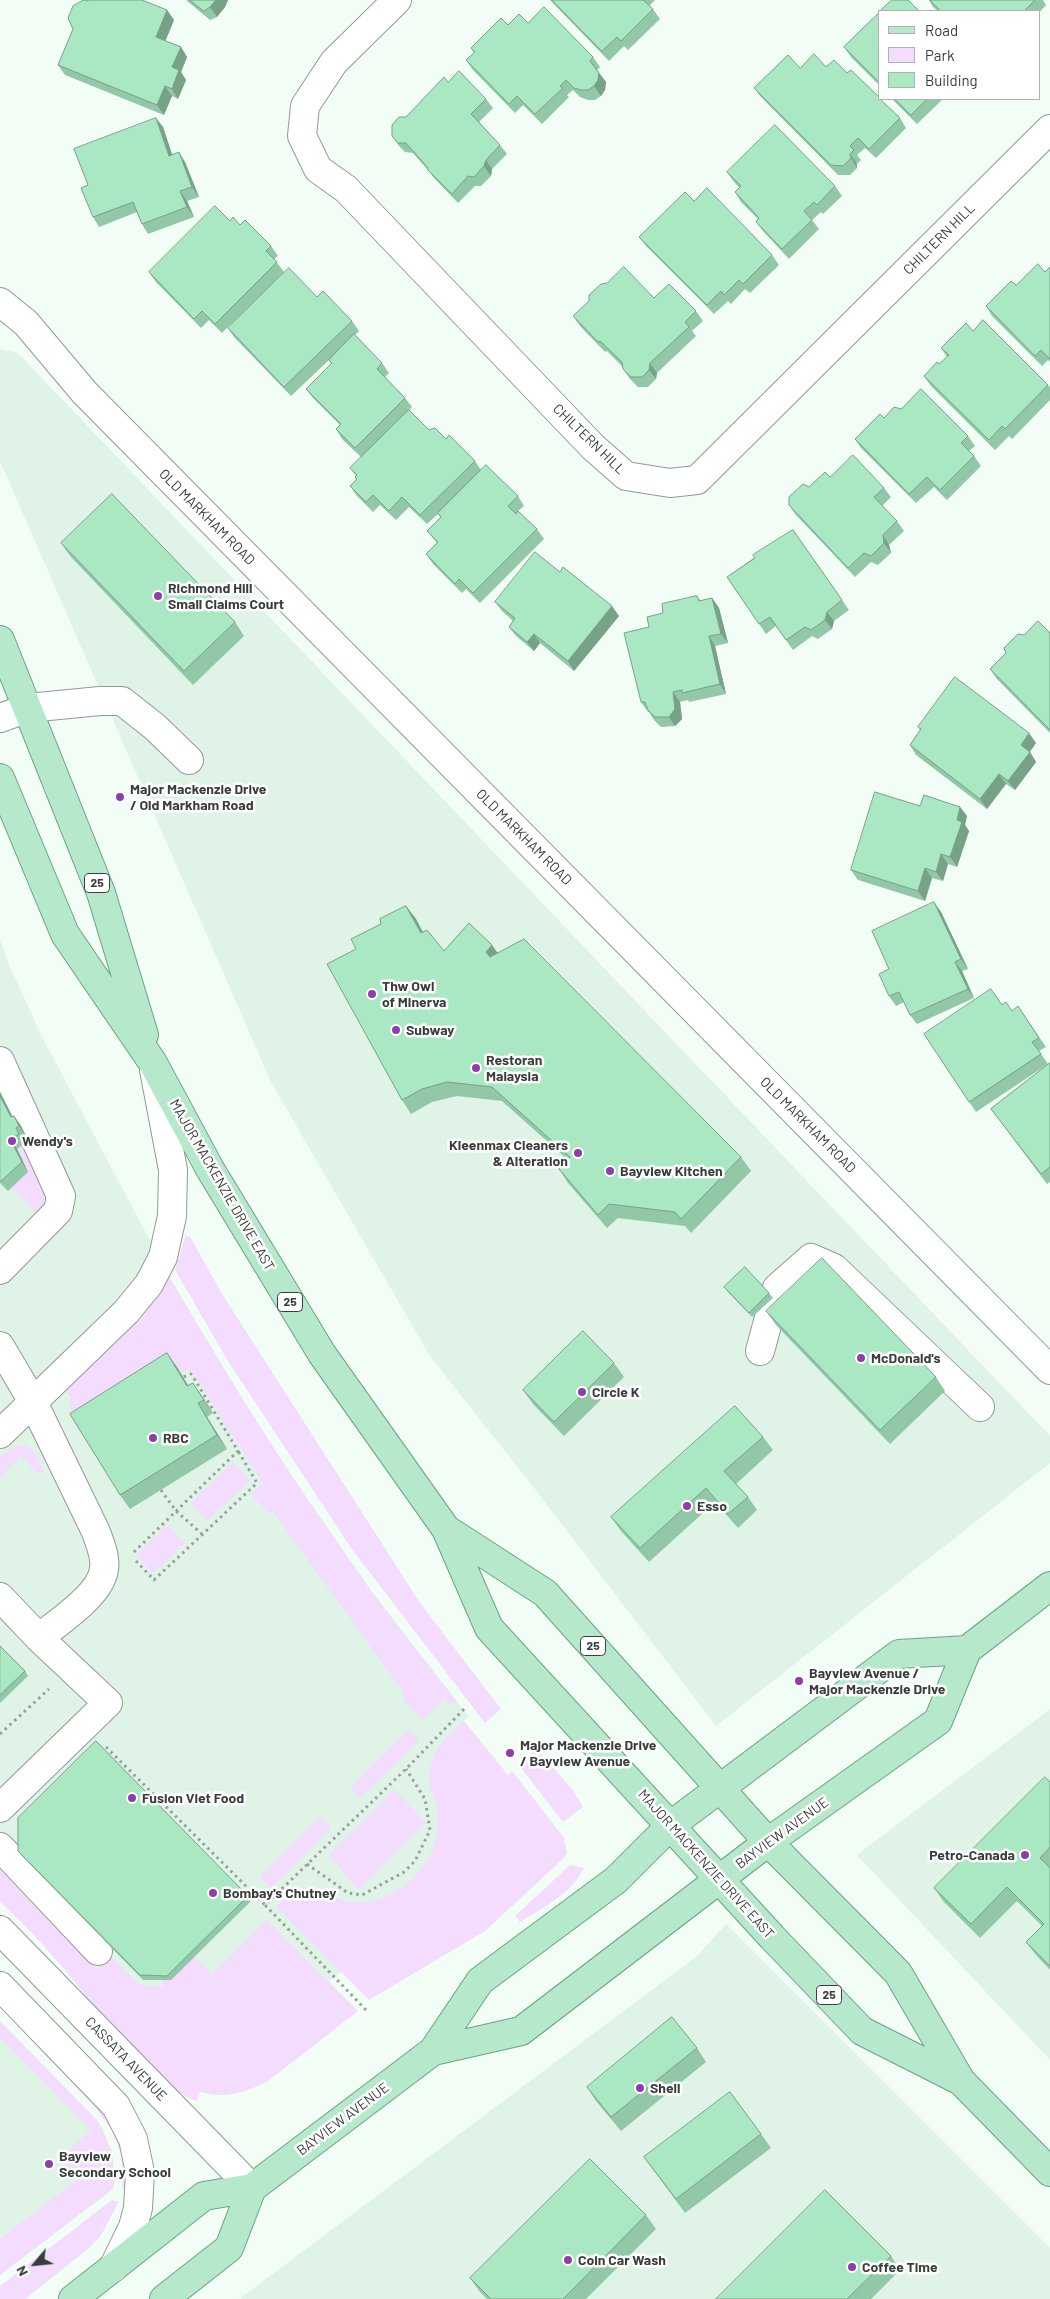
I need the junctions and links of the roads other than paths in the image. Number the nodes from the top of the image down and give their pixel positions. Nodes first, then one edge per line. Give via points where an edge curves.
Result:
1 (397, 0) edge
2 (1050, 129) edge
3 (7, 311) edge
4 (0, 640) edge
5 (28, 708) junction
6 (0, 718) edge
7 (188, 760) dead end
8 (0, 778) edge
9 (0, 1061) edge
10 (153, 1063) junction
11 (0, 1270) edge
12 (0, 1346) edge
13 (760, 1351) dead end
14 (1050, 1370) edge
15 (33, 1402) junction
16 (980, 1407) dead end
17 (0, 1434) edge
18 (446, 1529) junction
19 (1050, 1586) edge
20 (0, 1597) edge
21 (39, 1638) junction
22 (967, 1650) junction
23 (720, 1788) junction
24 (0, 1808) edge
25 (671, 1825) junction
26 (768, 1842) junction
27 (0, 1846) edge
28 (719, 1879) junction
29 (0, 1930) edge
30 (98, 1951) dead end
31 (0, 1986) edge
32 (433, 2051) junction
33 (960, 2081) junction
34 (1050, 2172) edge
35 (252, 2188) junction
36 (113, 2268) junction
37 (73, 2299) edge
38 (164, 2299) edge

1 - 2 street, CHILTERN HILL via 334,62 304,106 302,136 318,169 346,189 593,446 626,476 670,483 698,480
3 - 14 street, OLD MARKHAM ROAD
4 - 5 main road, MAJOR MACKENZIE DRIVE EAST / 25
5 - 6 street
5 - 7 street via 122,701 156,727
5 - 10 main road, MAJOR MACKENZIE DRIVE EAST / 25 via 101,893
8 - 10 main road, MAJOR MACKENZIE DRIVE EAST / 25 via 65,934
9 - 11 street via 61,1196 58,1211
10 - 15 street via 173,1170 172,1216 163,1257 148,1284 126,1312
10 - 18 main road, MAJOR MACKENZIE DRIVE EAST / 25 via 210,1169 322,1354
12 - 15 street
13 - 16 street via 777,1288 811,1258 834,1268
15 - 17 street
15 - 21 street via 96,1532 103,1553 104,1570 92,1594
18 - 23 main road, MAJOR MACKENZIE DRIVE EAST / 25 via 545,1593
18 - 25 main road, MAJOR MACKENZIE DRIVE EAST / 25 via 489,1628
19 - 22 main road
20 - 21 street
21 - 24 street via 108,1703
22 - 23 main road, BAYVIEW AVENUE via 899,1654
22 - 26 main road, BAYVIEW AVENUE via 938,1721
23 - 25 main road, BAYVIEW AVENUE
23 - 26 main road, MAJOR MACKENZIE DRIVE EAST / 25
25 - 28 main road, MAJOR MACKENZIE DRIVE EAST / 25
25 - 32 main road, BAYVIEW AVENUE via 616,1880 480,1980
26 - 28 main road, BAYVIEW AVENUE
26 - 33 main road, MAJOR MACKENZIE DRIVE EAST / 25 via 898,1973
27 - 30 street
28 - 32 main road, BAYVIEW AVENUE via 521,2031
28 - 33 main road, MAJOR MACKENZIE DRIVE EAST / 25 via 862,2031
29 - 35 street, CASSATA AVENUE
31 - 36 street via 116,2106 133,2139 140,2172 138,2208
32 - 35 main road, BAYVIEW AVENUE
33 - 34 main road, MAJOR MACKENZIE DRIVE EAST / 25
35 - 36 main road, BAYVIEW AVENUE via 204,2196
35 - 38 main road via 229,2248
36 - 37 main road, BAYVIEW AVENUE

